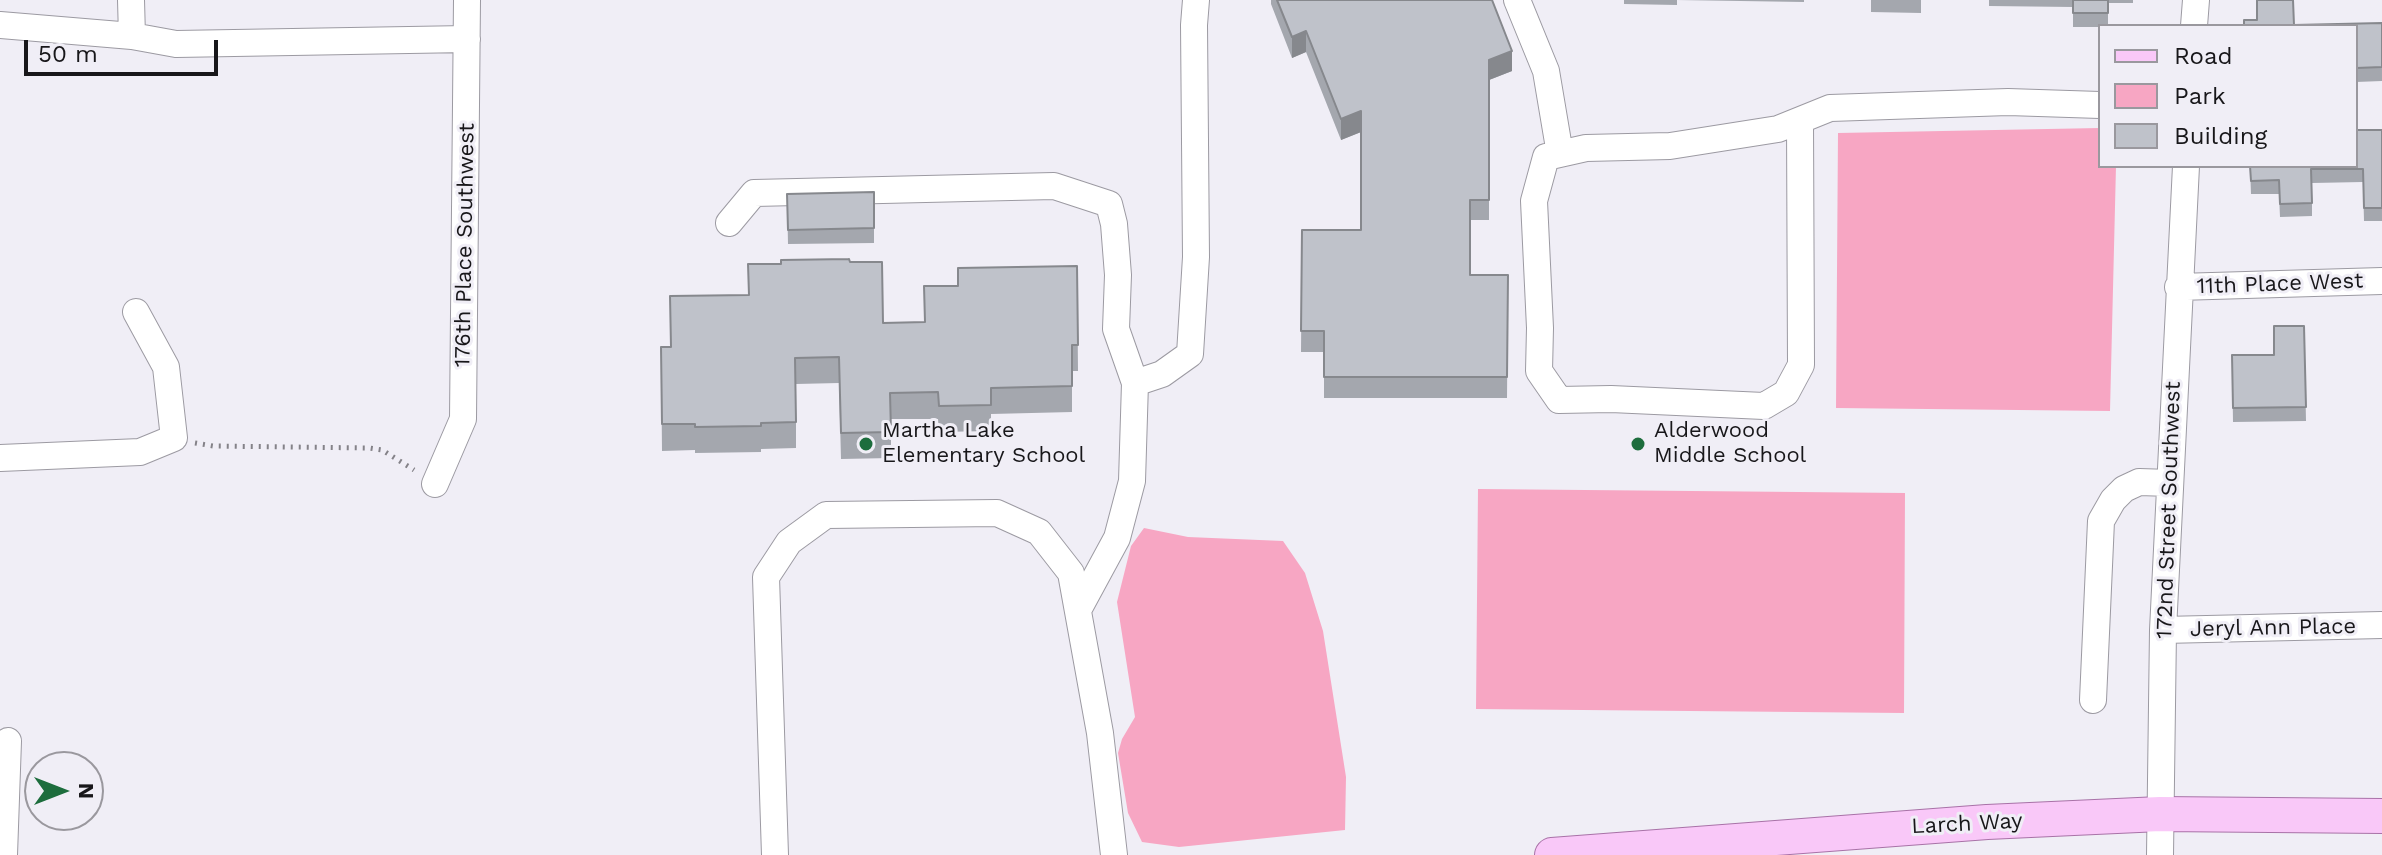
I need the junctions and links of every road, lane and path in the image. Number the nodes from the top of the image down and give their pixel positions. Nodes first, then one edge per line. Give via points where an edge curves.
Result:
1 (131, 0) edge
2 (467, 0) edge
3 (1196, 0) edge
4 (1517, 0) edge
5 (2196, 0) edge
6 (2194, 24) edge
7 (0, 25) edge
8 (132, 36) junction
9 (467, 39) junction
10 (2098, 105) edge
11 (1800, 122) junction
12 (1560, 154) junction
13 (2186, 168) edge
14 (729, 223) dead end
15 (2382, 281) edge
16 (2178, 287) junction
17 (136, 312) dead end
18 (1135, 383) junction
19 (174, 438) junction
20 (0, 458) edge
21 (2170, 483) junction
22 (435, 484) joint
23 (1078, 610) junction
24 (2382, 625) edge
25 (2163, 630) junction
26 (2093, 700) dead end
27 (8, 741) dead end
28 (2160, 814) junction
29 (2382, 816) edge
30 (1847, 843) edge
31 (4, 855) edge
32 (775, 855) edge
33 (1114, 855) edge
34 (1552, 855) edge
35 (2160, 855) edge

1 - 8 street
2 - 9 street, 176th Place Southwest
3 - 18 street via 1196,257 1190,354 1162,374
4 - 12 street via 1546,71
5 - 6 street
7 - 8 street
8 - 9 street via 176,44
9 - 22 street, 176th Place Southwest via 463,419
10 - 11 street via 1830,108
11 - 12 street via 1670,146 1586,148
11 - 12 street via 1801,365 1786,393 1764,406 1559,400 1539,371 1534,201 1546,157
13 - 16 street, 172nd Street Southwest
14 - 18 street via 754,193 1054,186 1109,204 1118,275 1116,329
15 - 16 street, 11th Place West
16 - 21 street, 172nd Street Southwest
17 - 19 street via 166,367
18 - 23 street via 1132,481 1117,538
19 - 20 street via 140,452
19 - 22 path via 213,446 382,450
21 - 25 street, 172nd Street Southwest
21 - 26 street via 2139,482 2124,489 2101,521
23 - 32 street via 1071,573 1039,532 997,513 826,515 789,542 766,577
23 - 33 street
24 - 25 street, Jeryl Ann Place
25 - 28 street, 172nd Street Southwest
27 - 31 street
28 - 29 main road, Larch Way
28 - 30 main road, Larch Way
28 - 35 street, 172nd Street Southwest
30 - 34 main road, Larch Way

